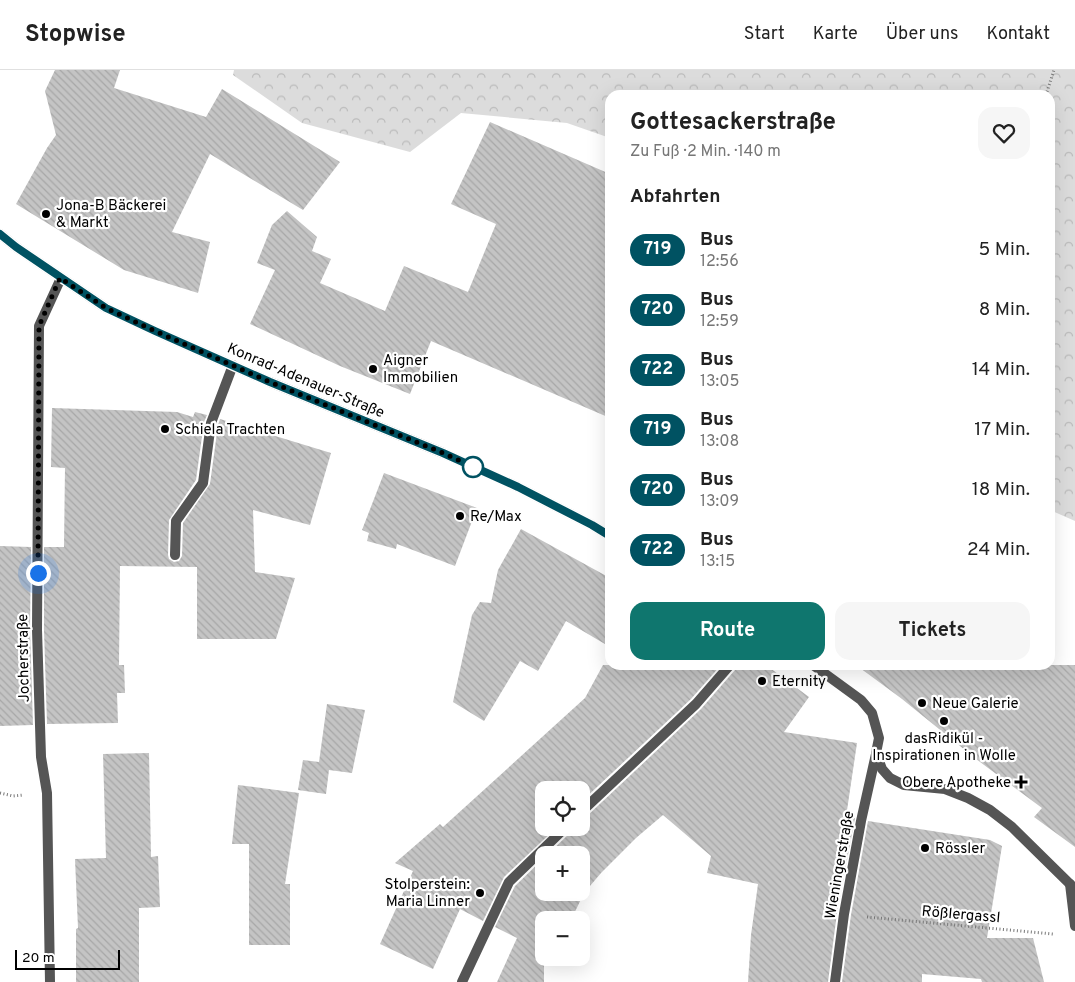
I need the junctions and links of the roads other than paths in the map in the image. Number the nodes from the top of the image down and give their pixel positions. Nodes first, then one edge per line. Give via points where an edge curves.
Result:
1 (0, 234) edge
2 (60, 278) junction
3 (233, 365) junction
4 (605, 533) edge
5 (175, 555) dead end
6 (726, 670) edge
7 (820, 670) edge
8 (876, 753) junction
9 (590, 804) edge
10 (557, 836) edge
11 (1072, 887) edge
12 (1075, 926) edge
13 (50, 982) edge
14 (462, 982) edge
15 (835, 982) edge

1 - 2 street, Konrad-Adenauer-Straße
2 - 3 street, Konrad-Adenauer-Straße via 106,308
2 - 13 street, Jocherstraße via 39,326 37,630 41,757 47,793
3 - 4 street, Konrad-Adenauer-Straße via 443,453 518,487
3 - 5 street via 211,423 203,483 176,521
6 - 9 street via 696,704
7 - 8 street via 861,700 872,713 879,738
8 - 11 street via 882,769 890,778 904,785 945,789 990,810
8 - 15 street, Wieningerstraße via 844,914
10 - 14 street via 510,882
11 - 12 street

